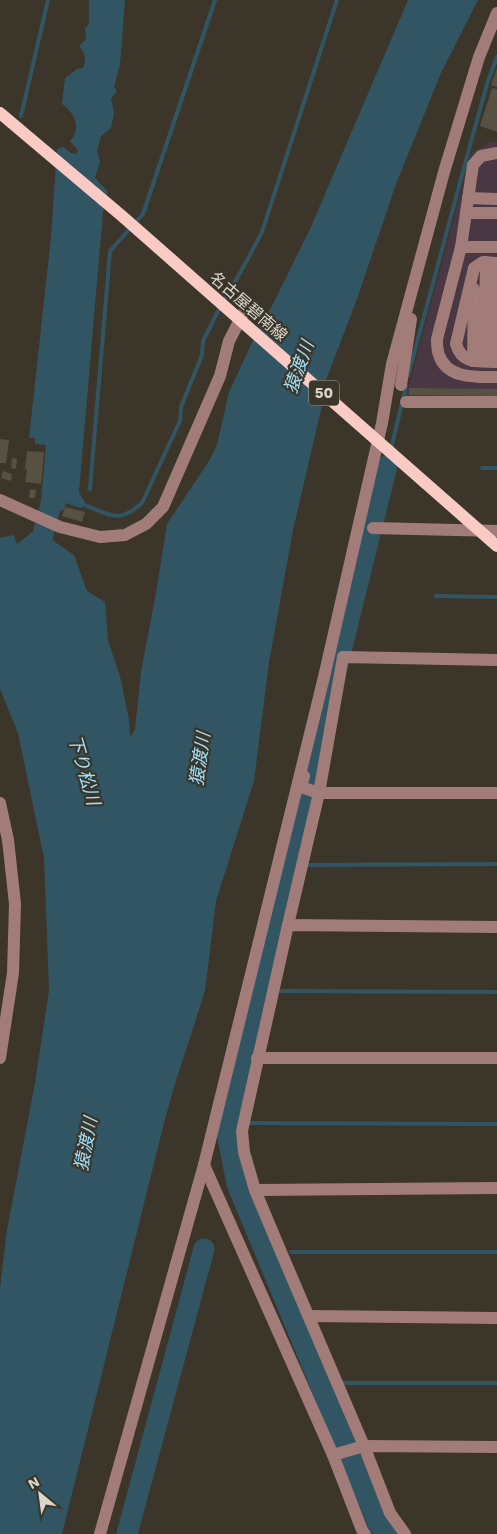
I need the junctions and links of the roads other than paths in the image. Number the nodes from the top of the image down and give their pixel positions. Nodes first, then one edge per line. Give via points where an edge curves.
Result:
1 (497, 13) edge
2 (0, 113) edge
3 (497, 153) edge
4 (468, 198) junction
5 (497, 198) edge
6 (466, 213) junction
7 (497, 213) edge
8 (461, 247) junction
9 (497, 247) edge
10 (493, 262) edge
11 (474, 268) junction
12 (497, 298) edge
13 (408, 304) junction
14 (244, 317) junction
15 (496, 345) edge
16 (487, 361) edge
17 (497, 377) edge
18 (401, 385) dead end
19 (406, 402) dead end
20 (497, 402) edge
21 (3, 501) edge
22 (374, 528) dead end
23 (497, 531) edge
24 (497, 546) edge
25 (497, 660) edge
26 (310, 734) junction
27 (319, 793) junction
28 (497, 793) edge
29 (0, 803) edge
30 (288, 925) junction
31 (497, 927) edge
32 (0, 1058) edge
33 (257, 1058) junction
34 (497, 1058) edge
35 (204, 1165) junction
36 (497, 1188) edge
37 (255, 1190) junction
38 (309, 1316) junction
39 (497, 1318) edge
40 (364, 1446) junction
41 (497, 1447) edge
42 (333, 1455) junction
43 (100, 1534) edge
44 (365, 1534) edge
45 (405, 1534) edge

1 - 13 street via 479,57
2 - 14 main road, 名古屋碧南線 / 50 via 228,309
3 - 4 street via 481,156 473,165
4 - 5 street
4 - 6 street
6 - 7 street
6 - 8 street
8 - 9 street
8 - 17 street via 437,339 438,354 445,366 456,373 468,377
10 - 11 street
10 - 12 street
10 - 16 street
11 - 16 street
11 - 16 street via 456,344 458,351 470,361
12 - 15 street
13 - 18 street via 412,320
13 - 26 street
14 - 21 street via 229,341 220,376 163,507 146,524 125,535 100,537 60,527
14 - 24 main road, 名古屋碧南線 / 50
15 - 16 street
19 - 20 street
22 - 23 street
25 - 27 street via 343,657
26 - 27 street via 312,744 301,787
26 - 35 street
27 - 28 street
27 - 30 street
29 - 32 street via 15,904 13,973
30 - 31 street
30 - 33 street
33 - 34 street
33 - 37 street via 242,1131 244,1152
35 - 42 street
35 - 43 street
36 - 37 street
37 - 38 street
38 - 39 street
38 - 40 street
40 - 41 street
40 - 42 street
40 - 45 street via 390,1513
42 - 44 street

